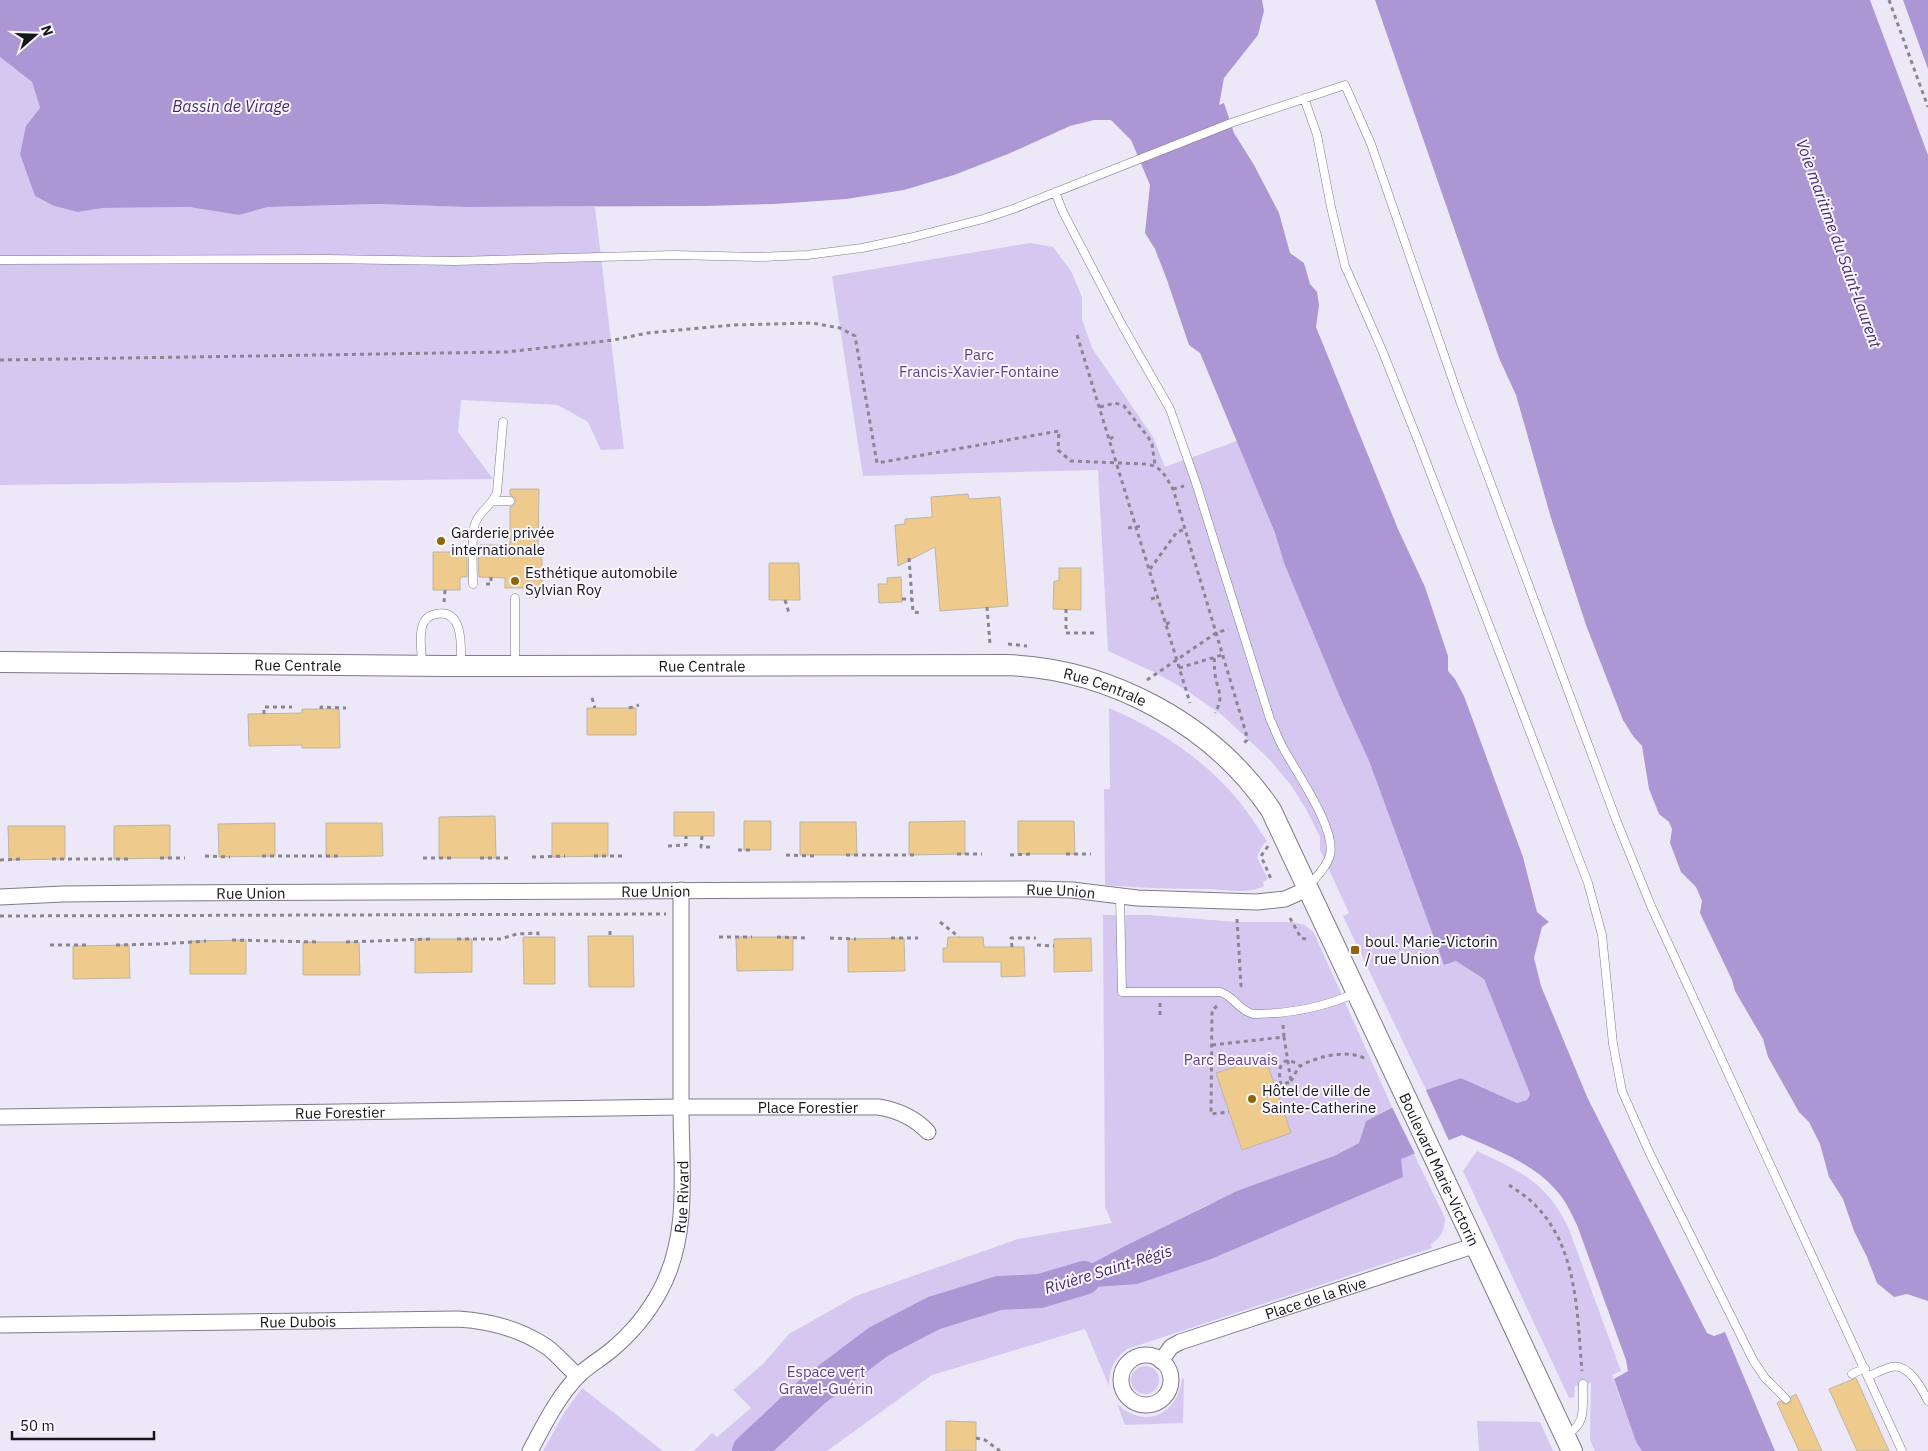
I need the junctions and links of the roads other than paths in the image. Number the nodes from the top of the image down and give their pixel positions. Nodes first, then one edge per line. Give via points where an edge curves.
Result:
1 (1304, 98) junction
2 (1055, 192) junction
3 (0, 260) edge
4 (504, 422) dead end
5 (495, 501) junction
6 (510, 501) dead end
7 (473, 584) dead end
8 (515, 598) dead end
9 (0, 662) edge
10 (422, 666) junction
11 (461, 666) junction
12 (515, 666) junction
13 (1308, 887) junction
14 (681, 890) junction
15 (1120, 896) junction
16 (0, 897) edge
17 (1357, 992) junction
18 (680, 1107) junction
19 (0, 1117) edge
20 (928, 1132) dead end
21 (1476, 1246) junction
22 (0, 1325) edge
23 (1162, 1361) dead end
24 (1865, 1368) junction
25 (1852, 1374) dead end
26 (578, 1376) junction
27 (1869, 1376) junction
28 (1583, 1384) road end
29 (1786, 1399) dead end
30 (1928, 1401) edge
31 (1569, 1443) edge
32 (530, 1451) edge
33 (1902, 1451) edge

1 - 2 lane
1 - 24 lane via 1345,85 1364,127 1460,400 1617,822 1663,931
1 - 29 lane via 1317,134 1346,266 1419,443 1588,883 1602,935 1613,1044 1622,1091 1753,1360
2 - 3 lane via 983,219 917,236 807,255 455,261
2 - 13 lane via 1122,325 1170,409 1270,719 1323,822 1330,845 1329,858
4 - 5 lane
5 - 6 lane
5 - 7 lane via 474,525
8 - 12 lane
9 - 10 street, Rue Centrale
10 - 11 street, Rue Centrale
10 - 11 lane via 425,620 444,613 454,620 461,633
11 - 12 street, Rue Centrale
12 - 13 street, Rue Centrale via 1007,664 1045,668 1090,679 1160,710 1197,733 1229,760 1271,810
13 - 15 street, Rue Union via 1292,897 1266,901
13 - 17 street, Boulevard Marie-Victorin
14 - 15 street, Rue Union via 1036,889
14 - 16 street, Rue Union
14 - 18 street, Rue Rivard
15 - 17 lane via 1122,992 1220,992 1230,996 1246,1012 1261,1014 1318,1006
17 - 21 street, Boulevard Marie-Victorin
18 - 19 street, Rue Forestier
18 - 20 street, Place Forestier via 878,1107 903,1114
18 - 26 street, Rue Rivard via 681,1224 671,1269 635,1327
21 - 23 street, Place de la Rive via 1180,1342 1171,1347
21 - 31 street, Boulevard Marie-Victorin
22 - 26 street, Rue Dubois via 458,1318 498,1324 538,1341
24 - 25 lane
24 - 27 lane
26 - 32 street, Rue Rivard via 558,1402
27 - 30 lane via 1891,1367 1900,1367 1920,1386
27 - 33 lane
28 - 31 lane via 1582,1419

